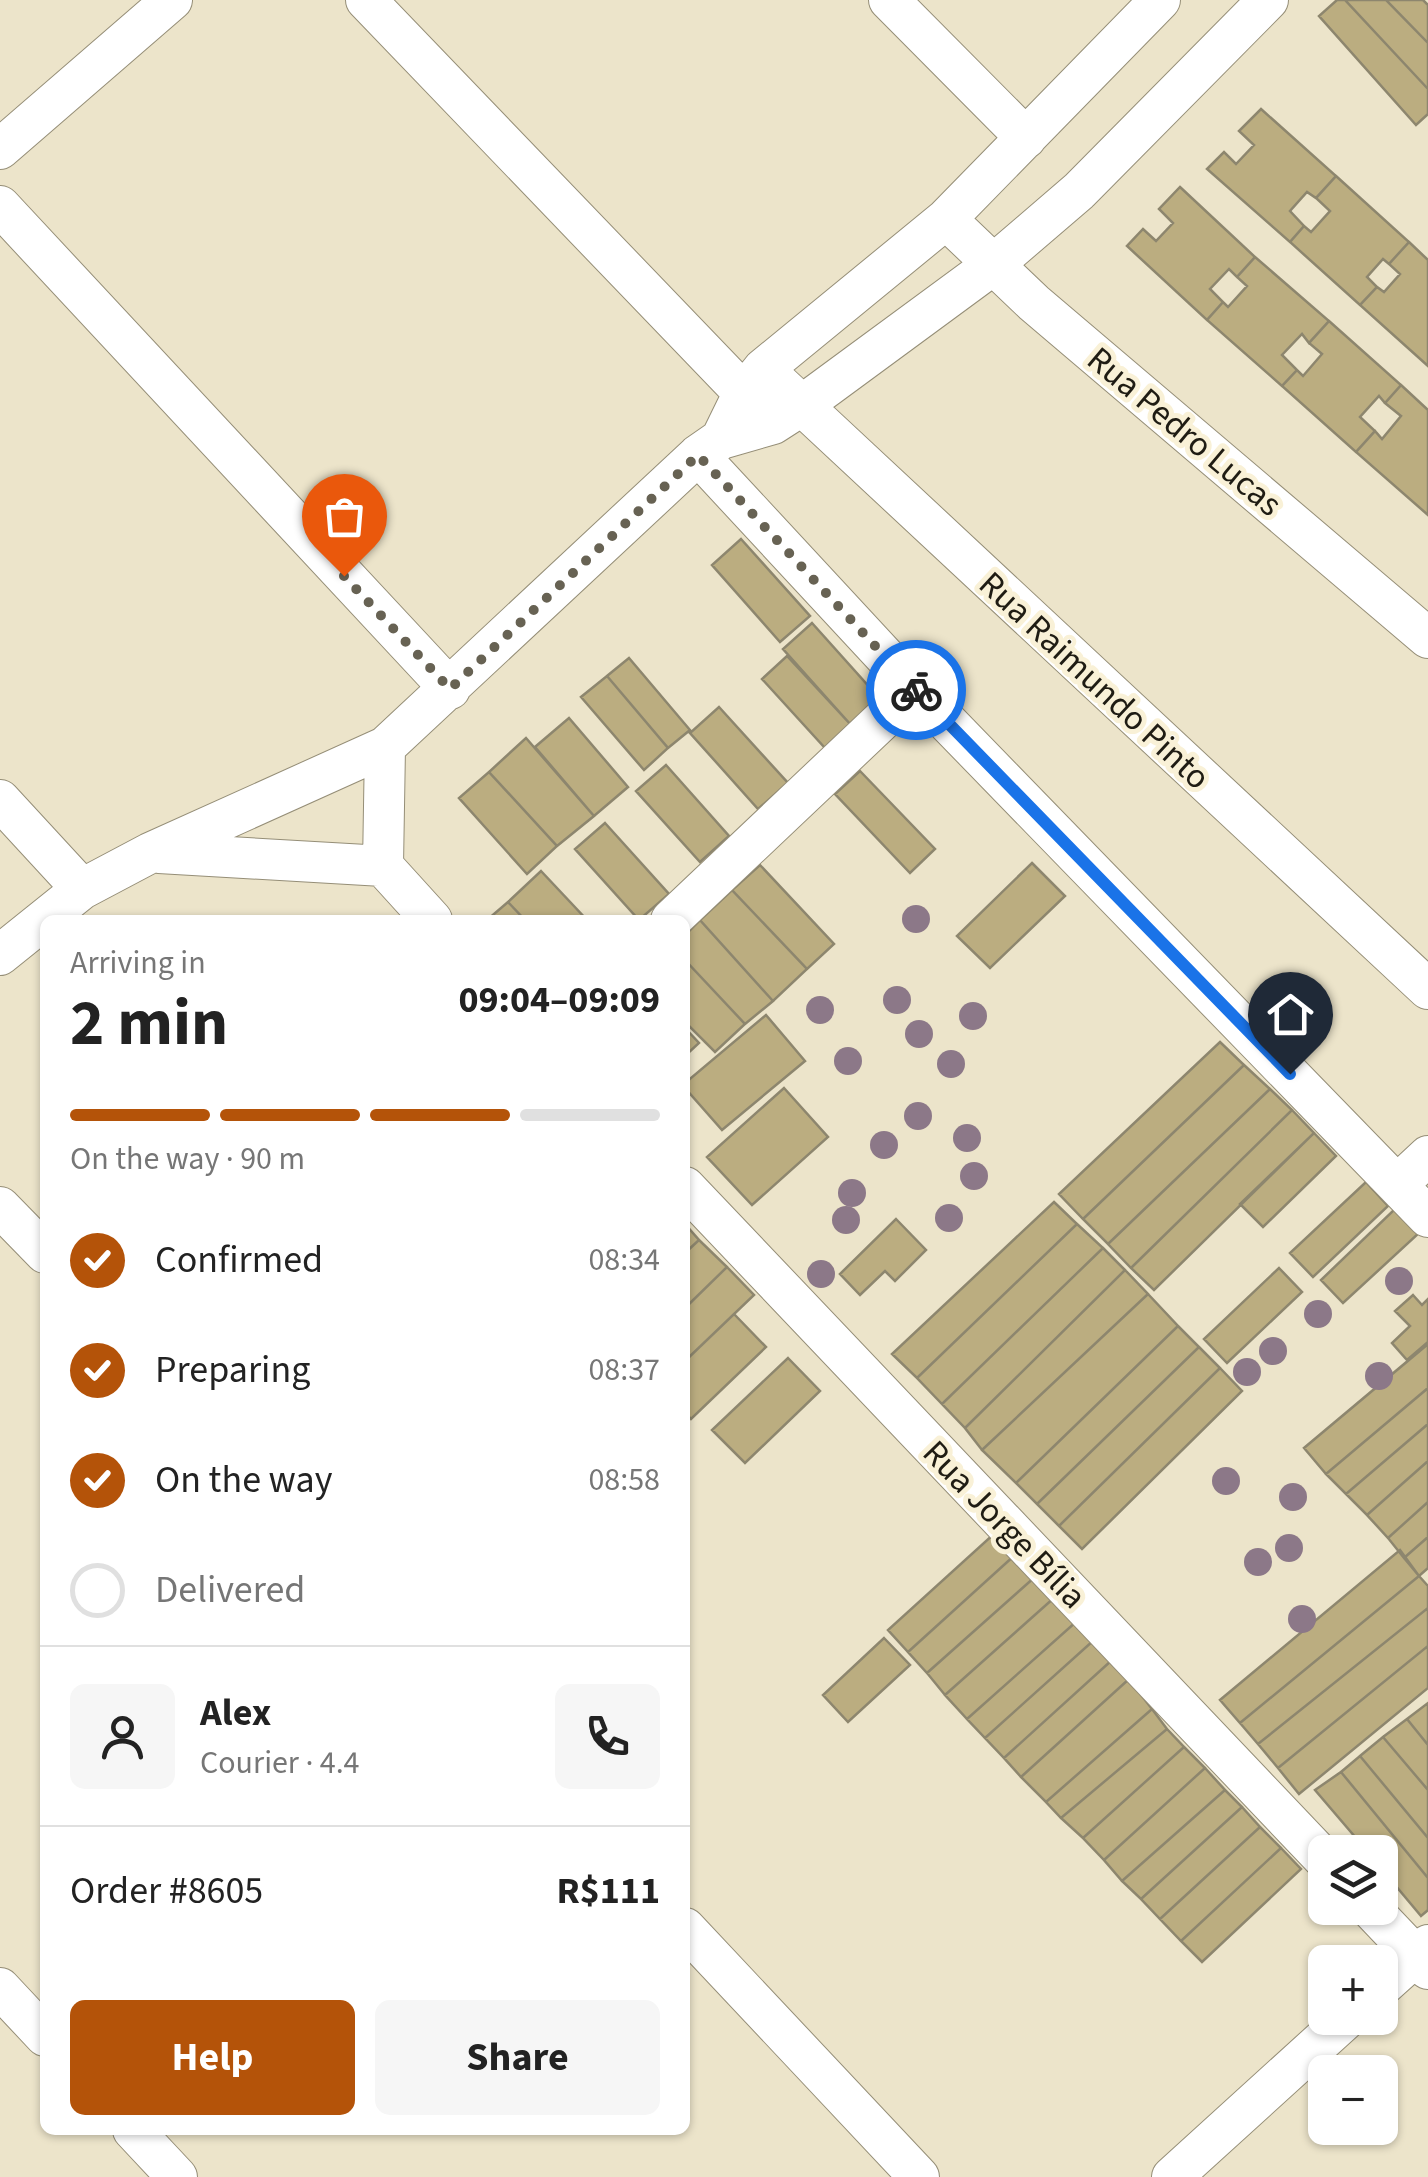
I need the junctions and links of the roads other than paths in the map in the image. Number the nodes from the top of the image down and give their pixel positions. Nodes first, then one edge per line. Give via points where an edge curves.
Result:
1 (172, 0) edge
2 (366, 0) edge
3 (889, 0) edge
4 (1160, 0) edge
5 (1268, 0) edge
6 (1026, 138) junction
7 (0, 149) edge
8 (0, 206) edge
9 (946, 219) junction
10 (994, 264) junction
11 (753, 381) junction
12 (787, 415) junction
13 (710, 447) junction
14 (1428, 638) edge
15 (450, 689) junction
16 (915, 689) junction
17 (386, 748) junction
18 (0, 800) edge
19 (150, 853) junction
20 (382, 866) junction
21 (82, 890) junction
22 (50, 915) edge
23 (427, 915) edge
24 (677, 915) edge
25 (40, 923) edge
26 (0, 955) edge
27 (1428, 989) edge
28 (1428, 1156) edge
29 (1398, 1184) junction
30 (690, 1192) edge
31 (0, 1207) edge
32 (1428, 1216) edge
33 (40, 1248) edge
34 (1308, 1842) edge
35 (1389, 1925) edge
36 (690, 1933) edge
37 (1424, 1956) edge
38 (1398, 1975) edge
39 (0, 1988) edge
40 (40, 2031) edge
41 (1328, 2035) edge
42 (138, 2135) edge
43 (177, 2177) edge
44 (919, 2177) edge
45 (1172, 2177) edge

1 - 7 street
2 - 11 street, Rua Raimundo Pinto
3 - 6 street
4 - 6 street
5 - 10 street via 1078,191
6 - 9 street
8 - 15 street
9 - 10 street, Rua Pedro Lucas
9 - 11 street
10 - 12 street
10 - 14 street, Rua Pedro Lucas
11 - 12 street, Rua Raimundo Pinto
11 - 13 street
12 - 13 street
12 - 27 street, Rua Raimundo Pinto
13 - 15 street
13 - 16 street
15 - 17 street
16 - 24 street
16 - 29 street
17 - 19 street
17 - 20 street
18 - 21 street
19 - 20 street
19 - 21 street
20 - 23 street
21 - 22 street
25 - 26 street
28 - 29 street
29 - 32 street
30 - 34 street, Rua Jorge Bília
31 - 33 street
35 - 37 street
36 - 44 street
37 - 38 street
39 - 40 street
41 - 45 street
42 - 43 street

